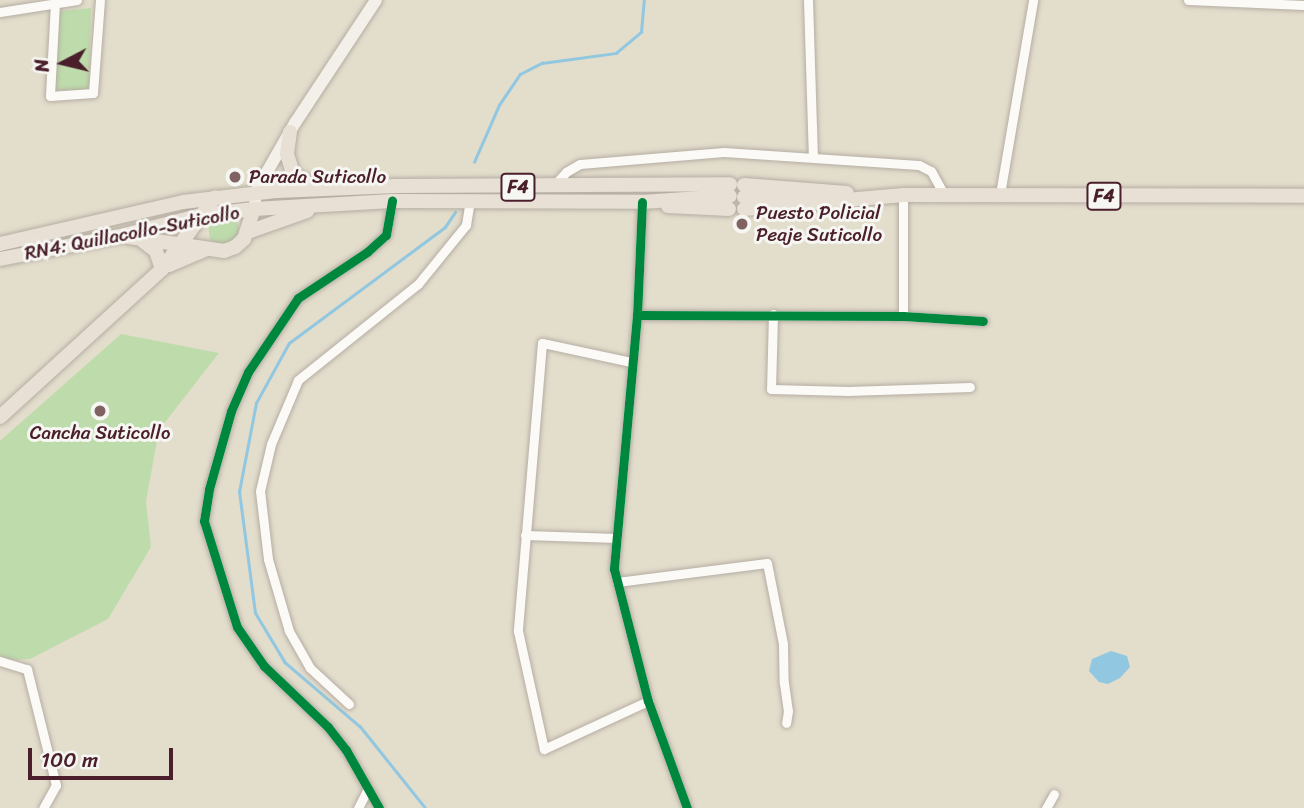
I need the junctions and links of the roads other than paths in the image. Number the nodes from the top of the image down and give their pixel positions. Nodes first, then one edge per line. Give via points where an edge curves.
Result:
1 (77, 0) edge
2 (100, 0) edge
3 (376, 0) edge
4 (808, 0) edge
5 (1033, 0) edge
6 (1188, 0) edge
7 (55, 3) junction
8 (1304, 5) edge
9 (0, 12) edge
10 (290, 132) junction
11 (813, 155) junction
12 (553, 186) junction
13 (317, 189) junction
14 (255, 193) junction
15 (1000, 194) junction
16 (903, 195) junction
17 (873, 196) junction
18 (945, 196) junction
19 (1304, 196) edge
20 (215, 197) junction
21 (737, 197) junction
22 (470, 200) junction
23 (392, 201) junction
24 (642, 202) junction
25 (331, 204) junction
26 (254, 209) junction
27 (202, 215) junction
28 (248, 232) junction
29 (120, 236) junction
30 (138, 239) junction
31 (0, 244) edge
32 (181, 244) junction
33 (205, 250) junction
34 (0, 259) edge
35 (162, 269) junction
36 (773, 314) junction
37 (637, 315) junction
38 (903, 316) junction
39 (983, 321) dead end
40 (631, 362) junction
41 (970, 387) dead end
42 (0, 417) edge
43 (525, 535) junction
44 (617, 538) junction
45 (617, 582) junction
46 (0, 661) edge
47 (648, 701) junction
48 (349, 704) dead end
49 (786, 723) dead end
50 (367, 790) junction
51 (1054, 794) dead end
52 (43, 808) edge
53 (358, 808) edge
54 (379, 808) edge
55 (687, 808) edge
56 (1046, 808) edge

1 - 7 street
2 - 7 street via 93,93 50,96
3 - 10 main road
4 - 11 street
5 - 15 street
6 - 8 street
7 - 9 street
10 - 13 main road via 287,154 293,174
10 - 14 main road
11 - 12 street via 724,152 580,164
11 - 18 street via 919,165 931,170
12 - 13 main road, RN4: Quillacollo-Suticollo / F4
12 - 21 main road, RN4: Quillacollo-Suticollo / F4
13 - 14 main road, RN4: Quillacollo-Suticollo / F4
14 - 20 main road, RN4: Quillacollo-Suticollo / F4
14 - 26 main road
15 - 18 main road, F4
15 - 19 main road, F4
16 - 17 main road, F4
16 - 18 main road, F4
16 - 38 street
17 - 21 main road, F4
17 - 21 main road, F4 via 797,187
20 - 27 main road
20 - 31 main road, RN4: Quillacollo-Suticollo / F4
21 - 24 main road, RN4: Quillacollo-Suticollo / F4
22 - 23 main road, RN4: Quillacollo-Suticollo / F4
22 - 24 main road, RN4: Quillacollo-Suticollo / F4
22 - 48 street via 466,225 418,284 298,380 271,443 260,491 268,559 289,631 310,668
23 - 25 main road, RN4: Quillacollo-Suticollo / F4
23 - 50 street via 386,235 298,299 248,372 231,411 204,521 237,627 264,666 328,727
24 - 37 street
25 - 26 main road, RN4: Quillacollo-Suticollo / F4
25 - 28 main road
26 - 27 main road, RN4: Quillacollo-Suticollo / F4
26 - 28 main road
27 - 29 main road, RN4: Quillacollo-Suticollo / F4
27 - 32 main road
28 - 33 main road via 235,247
29 - 30 main road
29 - 34 main road, RN4: Quillacollo-Suticollo / F4
30 - 32 main road
30 - 35 main road via 156,251
32 - 33 main road
32 - 35 main road
33 - 35 main road
35 - 42 main road
36 - 37 street
36 - 38 street
36 - 41 street via 771,389
37 - 40 street
38 - 39 street
40 - 43 street via 542,343
40 - 44 street
43 - 44 street
43 - 47 street via 518,631 544,750
44 - 45 street
45 - 47 street
45 - 49 street via 767,563 783,644
46 - 52 street via 27,669 56,785
47 - 55 street
50 - 53 street
50 - 54 street
51 - 56 street

